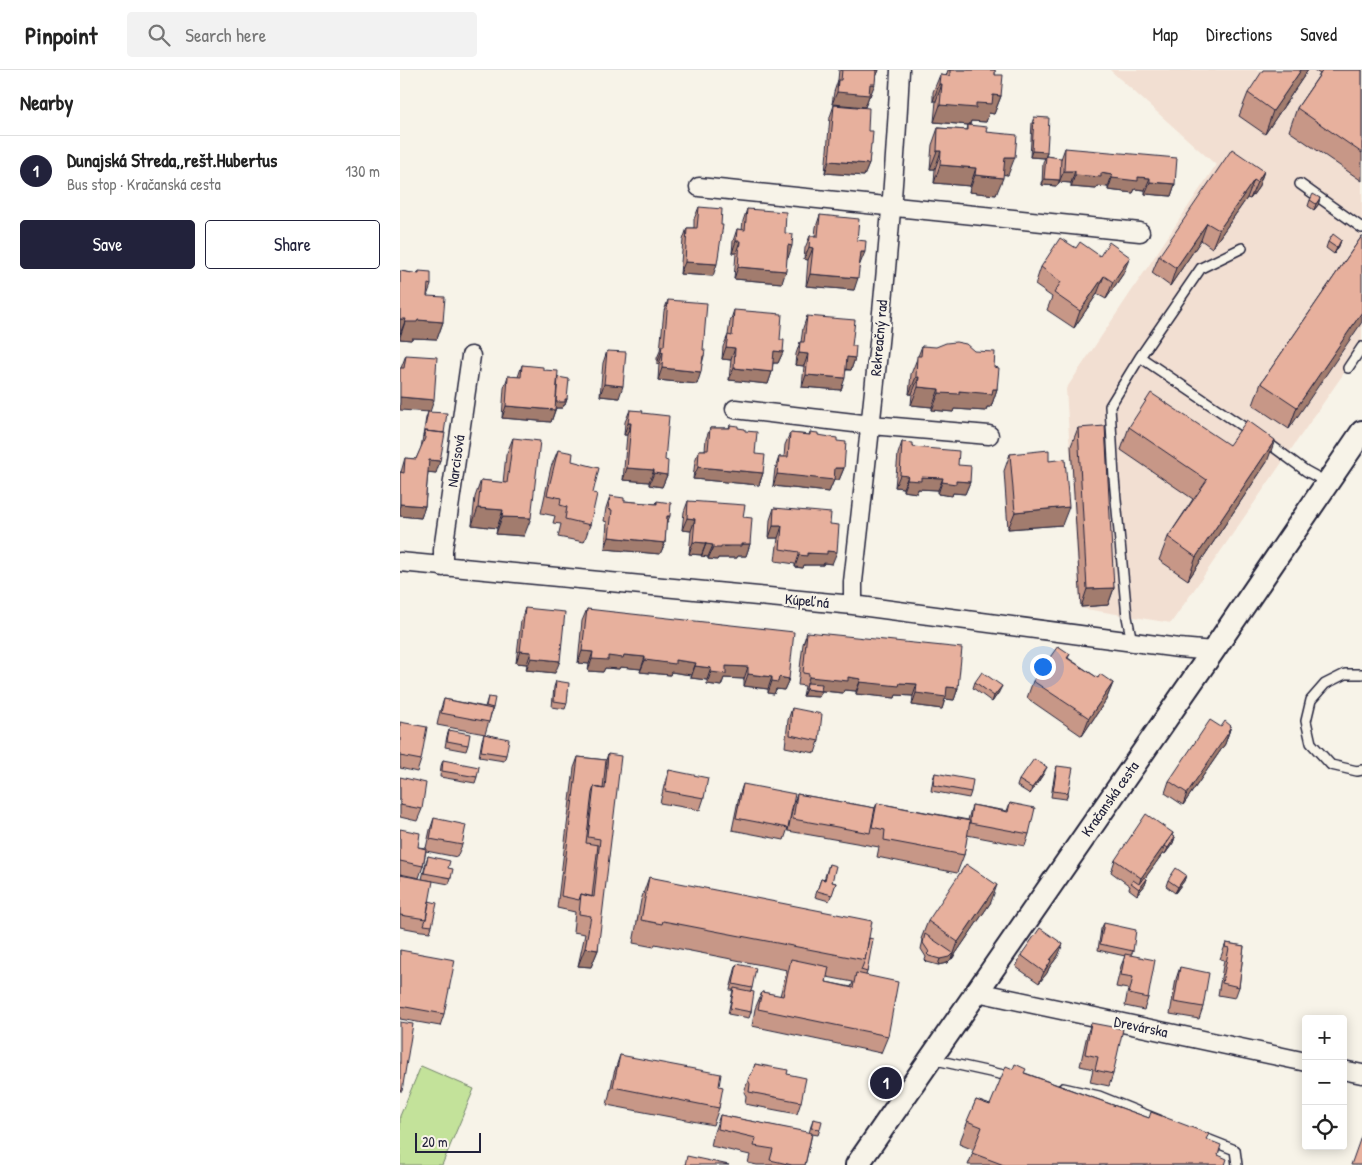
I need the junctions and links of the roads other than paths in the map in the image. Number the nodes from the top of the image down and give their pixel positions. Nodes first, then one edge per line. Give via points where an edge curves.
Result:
1 (900, 70) edge
2 (1300, 184) dead end
3 (699, 187) dead end
4 (891, 206) junction
5 (1362, 228) edge
6 (1140, 232) dead end
7 (1242, 248) dead end
8 (1362, 347) edge
9 (471, 356) dead end
10 (1140, 357) junction
11 (1348, 368) dead end
12 (735, 409) dead end
13 (871, 425) junction
14 (1362, 432) edge
15 (989, 435) dead end
16 (1328, 483) junction
17 (400, 562) edge
18 (444, 567) junction
19 (853, 605) junction
20 (1132, 642) junction
21 (1213, 651) junction
22 (1362, 674) edge
23 (1362, 770) edge
24 (977, 992) junction
25 (930, 1059) junction
26 (1302, 1061) edge
27 (1347, 1071) edge
28 (1362, 1074) edge
29 (1025, 1080) edge
30 (1053, 1086) edge
31 (1172, 1125) edge
32 (1190, 1132) edge
33 (857, 1165) edge
34 (1237, 1165) edge

1 - 4 street, Rekreačný rad
2 - 5 lane
3 - 4 street
4 - 6 street
4 - 13 street, Rekreačný rad
7 - 10 lane via 1201,268
8 - 11 lane
9 - 18 street, Narcisová via 443,550
10 - 16 lane
10 - 20 lane via 1110,406 1114,478
12 - 13 street
13 - 15 street
13 - 19 street, Rekreačný rad
14 - 16 street, Kračanská cesta
16 - 21 street, Kračanská cesta
17 - 18 street, Kúpeľná
18 - 19 street, Kúpeľná
19 - 20 street, Kúpeľná
20 - 21 street, Kúpeľná
21 - 24 street, Kračanská cesta
22 - 23 lane via 1346,674 1325,684 1311,700 1306,721 1311,743 1331,765 1357,772
24 - 25 street, Kračanská cesta
24 - 26 street, Drevárska
25 - 29 lane
25 - 33 street, Kračanská cesta
27 - 28 street
30 - 31 lane via 1099,1096
32 - 34 lane via 1235,1150

